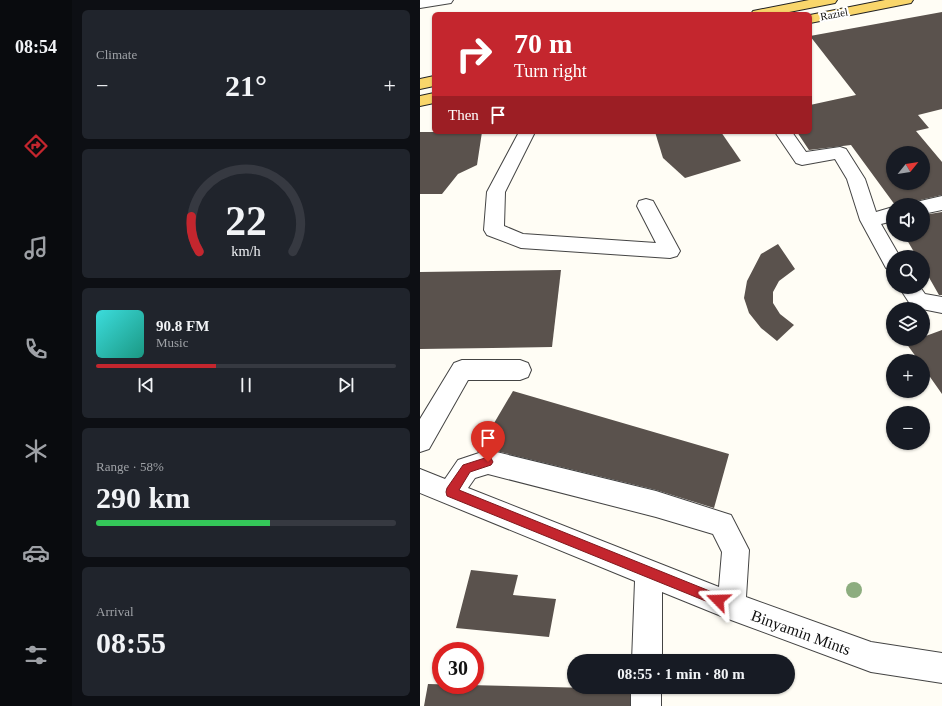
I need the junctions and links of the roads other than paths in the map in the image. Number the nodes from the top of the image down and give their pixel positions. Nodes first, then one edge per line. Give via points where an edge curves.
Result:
1 (446, 0) edge
2 (830, 0) edge
3 (906, 0) edge
4 (798, 3) edge
5 (420, 4) edge
6 (765, 12) edge
7 (812, 19) edge
8 (432, 81) edge
9 (420, 84) edge
10 (526, 134) edge
11 (785, 134) edge
12 (942, 203) edge
13 (646, 206) dead end
14 (930, 206) edge
15 (886, 216) edge
16 (869, 220) junction
17 (886, 250) edge
18 (914, 294) edge
19 (942, 305) edge
20 (520, 370) dead end
21 (420, 441) edge
22 (420, 481) edge
23 (451, 492) junction
24 (649, 572) junction
25 (732, 606) junction
26 (647, 654) edge
27 (942, 668) edge
28 (646, 694) edge
29 (646, 706) edge

1 - 5 street
2 - 4 main road, Raziel
3 - 7 main road, Raziel
4 - 6 main road, Raziel
8 - 9 main road
10 - 13 street via 496,192 494,230 521,241 670,251
11 - 16 street via 802,159 840,152 856,179
12 - 14 street
15 - 16 street
16 - 17 street
18 - 19 street via 919,301
20 - 21 street via 462,370
22 - 23 street, Binyamin Mints
23 - 24 street, Binyamin Mints
23 - 25 street via 467,468 488,462 649,502 722,524 736,550
24 - 25 street, Binyamin Mints
24 - 26 street
25 - 27 street, Binyamin Mints via 871,657
28 - 29 street

